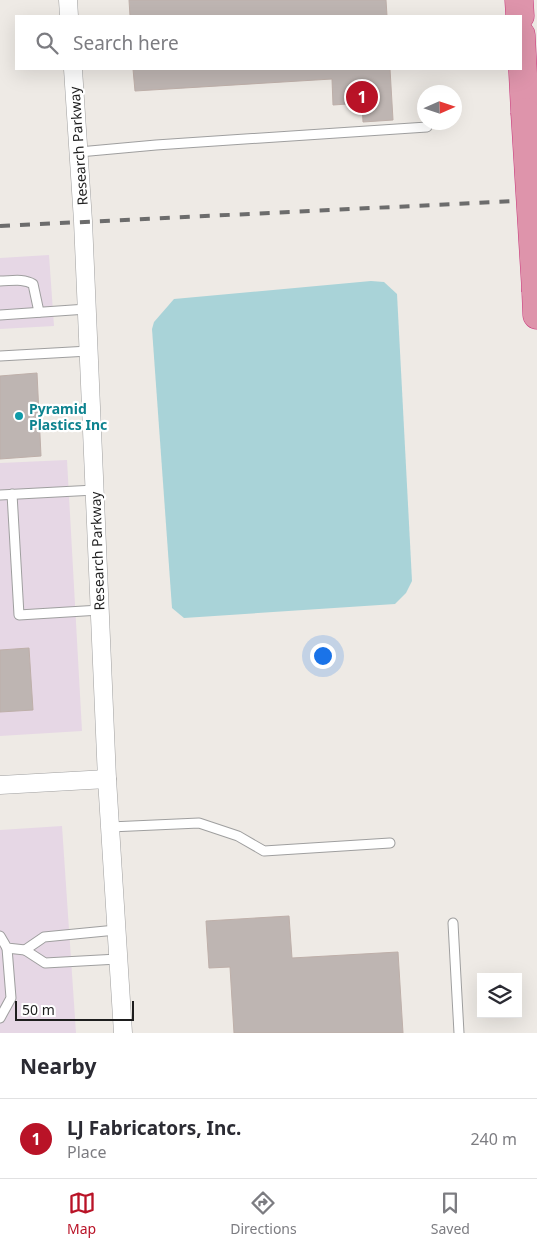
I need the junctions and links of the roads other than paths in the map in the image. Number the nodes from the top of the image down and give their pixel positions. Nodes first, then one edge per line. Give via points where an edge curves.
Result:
1 (68, 0) edge
2 (519, 0) edge
3 (69, 15) edge
4 (520, 15) edge
5 (522, 50) edge
6 (73, 70) edge
7 (417, 127) edge
8 (78, 152) junction
9 (0, 281) edge
10 (536, 303) edge
11 (87, 309) junction
12 (39, 312) junction
13 (0, 315) edge
14 (89, 351) junction
15 (0, 356) edge
16 (95, 490) junction
17 (12, 494) junction
18 (0, 495) edge
19 (100, 610) junction
20 (107, 779) junction
21 (0, 784) edge
22 (110, 827) junction
23 (390, 843) dead end
24 (453, 923) dead end
25 (116, 930) junction
26 (0, 936) edge
27 (7, 948) junction
28 (26, 950) junction
29 (118, 959) junction
30 (0, 1018) edge
31 (123, 1033) edge
32 (459, 1033) edge

1 - 3 street
2 - 4 highway
5 - 10 highway, bridge
6 - 8 street, Research Parkway
7 - 8 lane
8 - 11 street, Research Parkway
9 - 12 lane via 20,280 33,284
11 - 12 lane
11 - 14 street, Research Parkway
12 - 13 lane
14 - 15 lane
14 - 16 street, Research Parkway
16 - 17 lane
16 - 19 street, Research Parkway
17 - 18 lane
17 - 19 lane via 19,615
19 - 20 street, Research Parkway
20 - 21 street
20 - 22 street, Research Parkway
22 - 23 lane via 199,823 238,836 264,851
22 - 25 street, Research Parkway
24 - 32 lane
25 - 28 lane via 44,937
25 - 29 street, Research Parkway
26 - 27 lane
27 - 28 lane
27 - 30 lane via 11,998
28 - 29 lane via 45,963
29 - 31 street, Research Parkway

